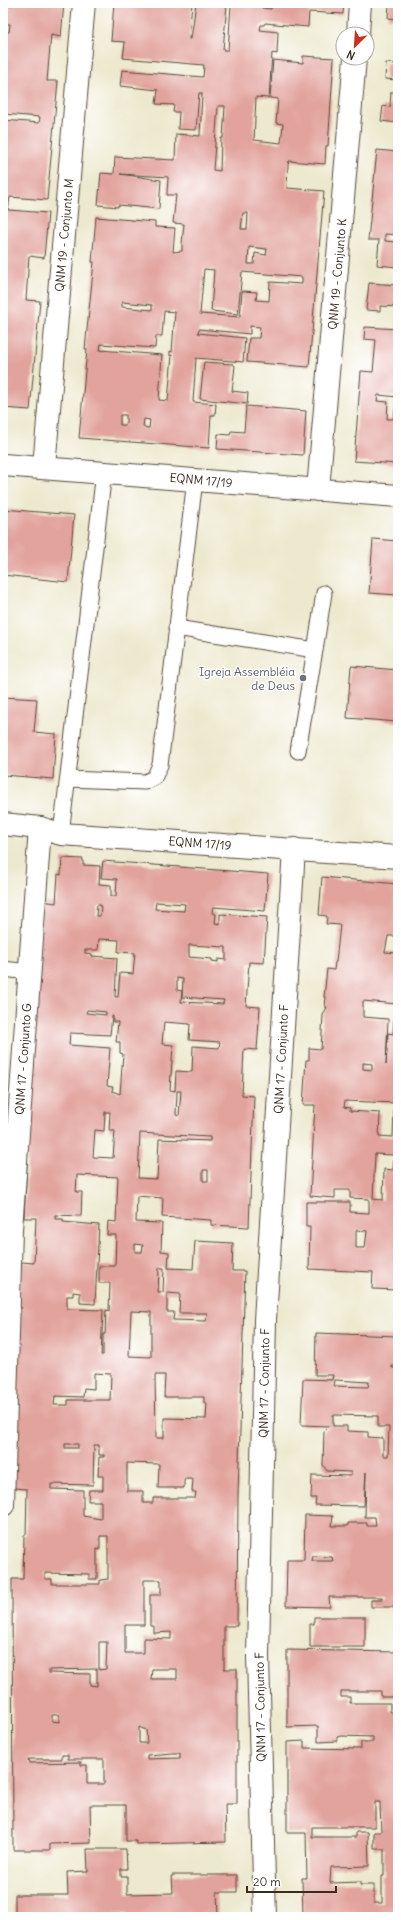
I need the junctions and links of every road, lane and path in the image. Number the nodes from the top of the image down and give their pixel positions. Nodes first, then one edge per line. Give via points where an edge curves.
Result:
1 (84, 3) edge
2 (360, 3) edge
3 (359, 26) edge
4 (354, 66) edge
5 (3, 465) edge
6 (44, 467) junction
7 (104, 472) junction
8 (195, 480) junction
9 (318, 490) junction
10 (398, 496) edge
11 (324, 593) dead end
12 (176, 628) junction
13 (315, 650) junction
14 (298, 751) dead end
15 (68, 779) junction
16 (3, 824) edge
17 (40, 828) junction
18 (61, 834) junction
19 (294, 849) junction
20 (398, 857) edge
21 (3, 969) edge
22 (29, 972) junction
23 (3, 1505) edge
24 (265, 1917) edge

1 - 6 street, QNM 19 - Conjunto M
2 - 3 street
4 - 9 street, QNM 19 - Conjunto K
5 - 6 street, EQNM 17/19
6 - 7 street, EQNM 17/19
7 - 8 street, EQNM 17/19
7 - 15 lane
8 - 9 street, EQNM 17/19
8 - 12 lane
9 - 10 street, EQNM 17/19
11 - 13 lane
12 - 13 lane
12 - 15 lane via 160,765 154,778 145,782
13 - 14 lane
15 - 18 lane
16 - 17 street, EQNM 17/19
17 - 18 street, EQNM 17/19
17 - 22 street, QNM 17 - Conjunto G
18 - 19 street, EQNM 17/19
19 - 20 street, EQNM 17/19
19 - 24 street, QNM 17 - Conjunto F via 266,1320 258,1656
21 - 22 lane
22 - 23 street, QNM 17 - Conjunto G via 11,1230

